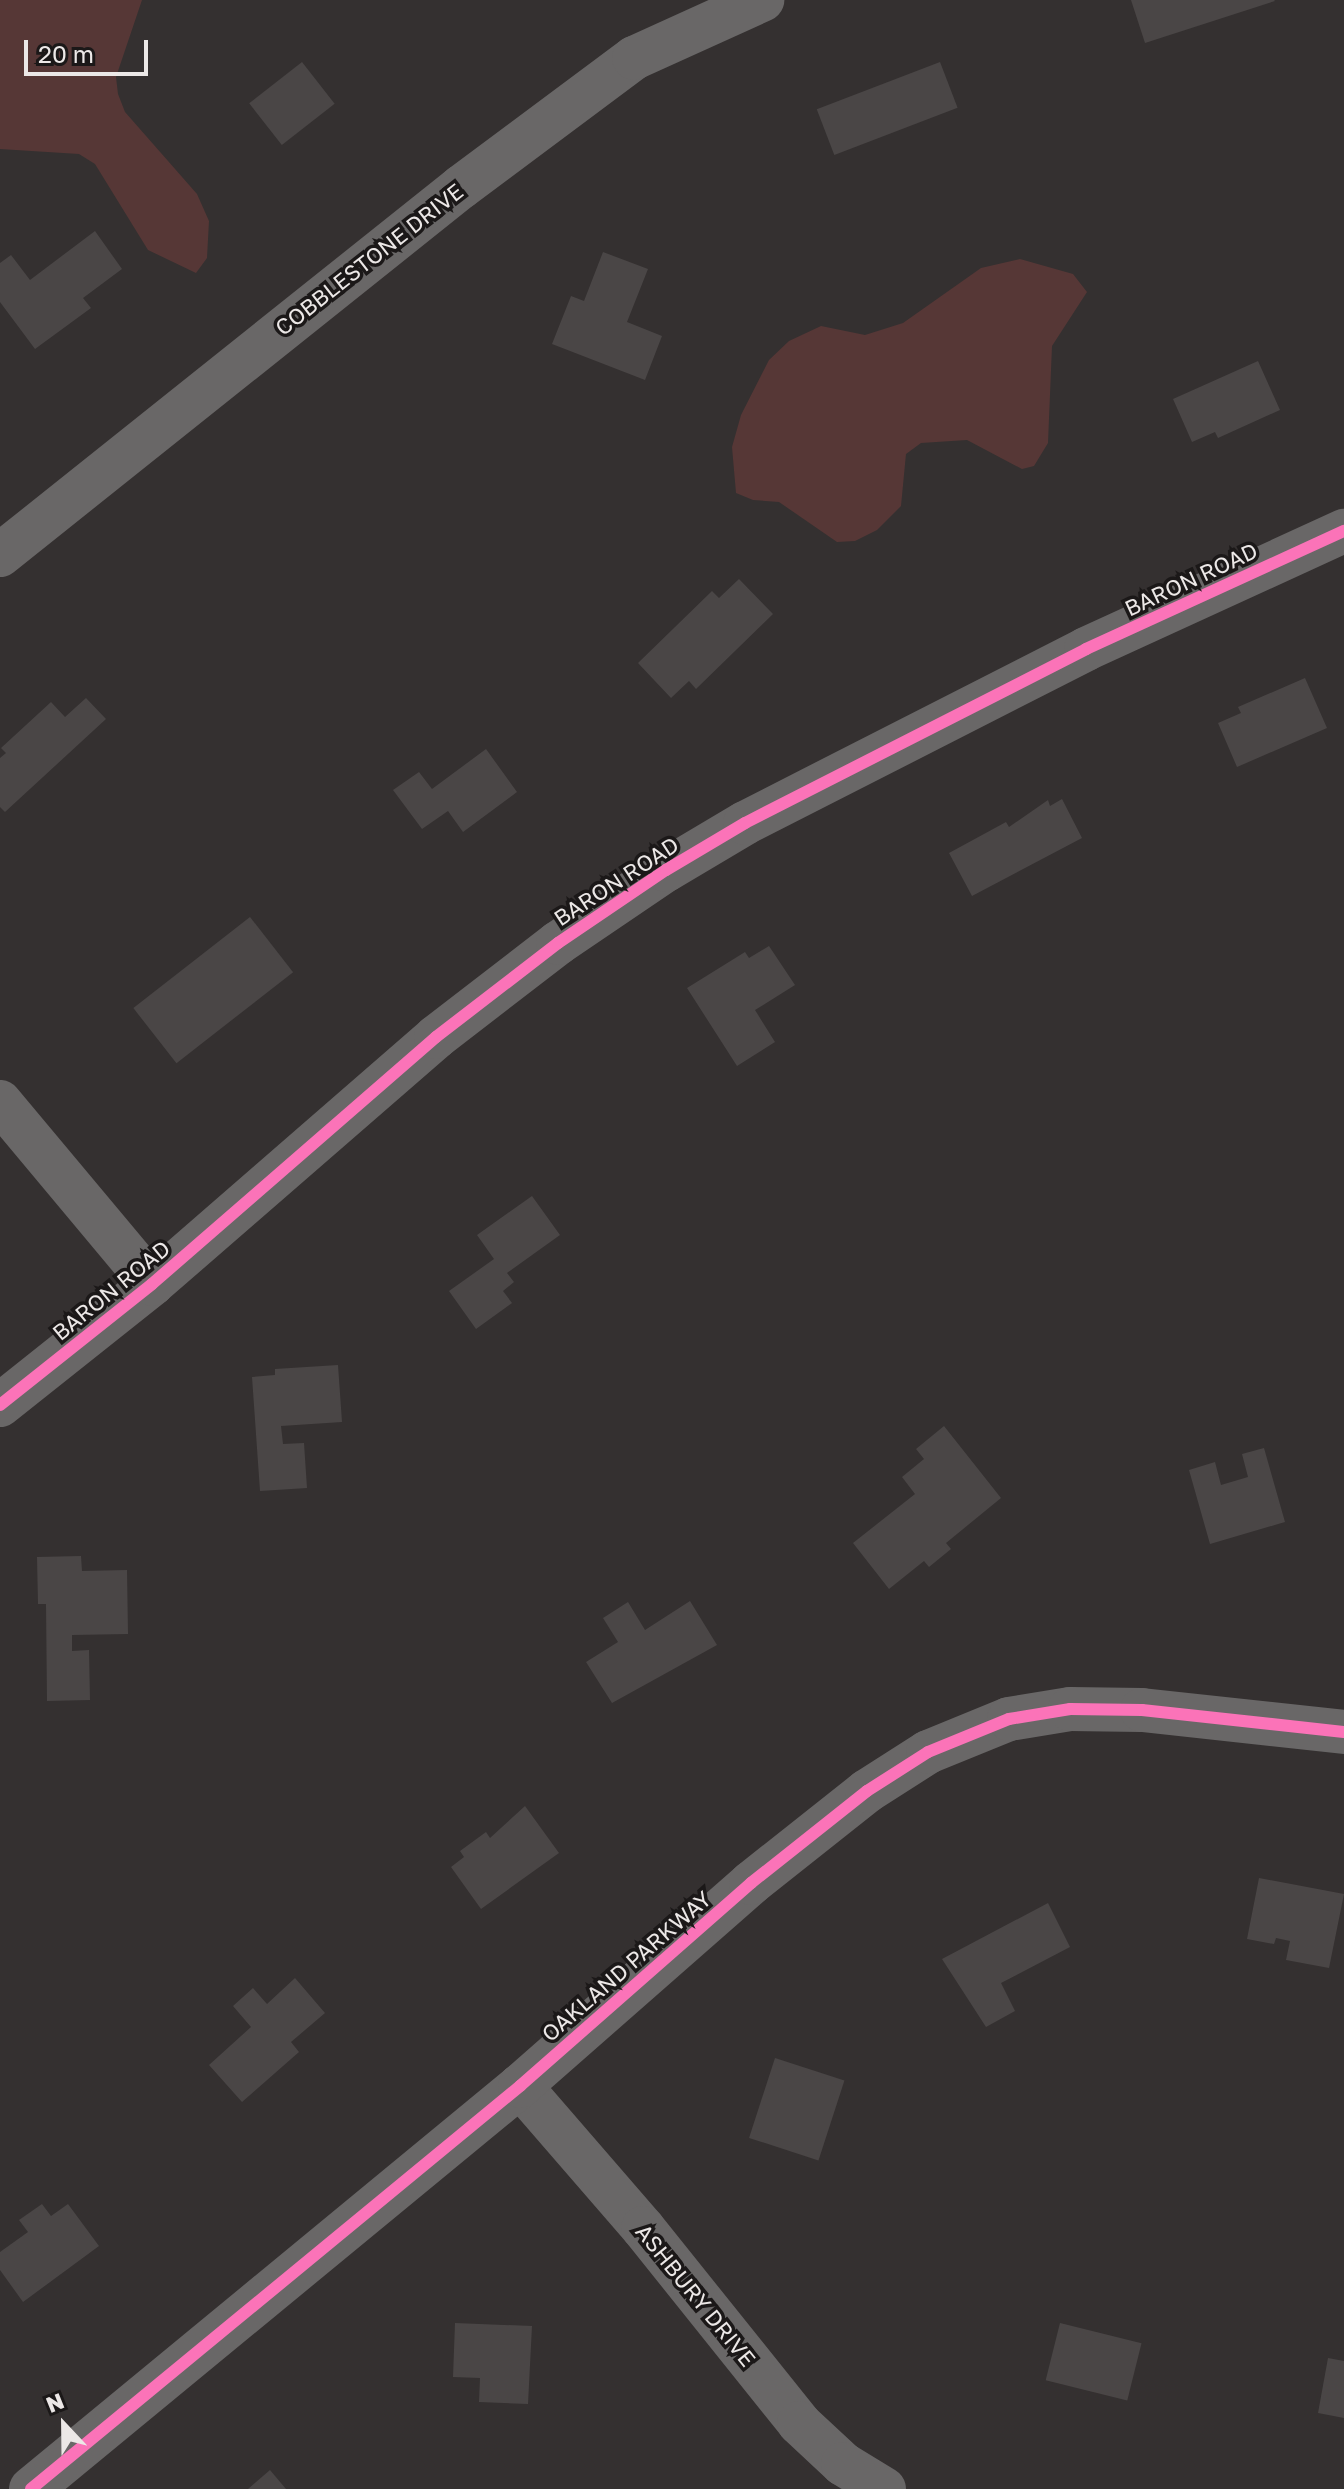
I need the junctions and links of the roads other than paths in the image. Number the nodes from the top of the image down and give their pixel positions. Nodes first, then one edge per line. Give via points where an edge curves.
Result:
1 (762, 0) edge
2 (1344, 531) edge
3 (0, 555) edge
4 (0, 1102) edge
5 (152, 1284) junction
6 (0, 1405) edge
7 (1344, 1732) edge
8 (520, 2086) junction
9 (31, 2489) edge
10 (884, 2489) edge

1 - 3 street, COBBLESTONE DRIVE via 634,58 436,206
2 - 5 street, BARON ROAD via 1086,649 745,823 666,870 558,943 436,1037
4 - 5 street
5 - 6 street, BARON ROAD
7 - 8 street, OAKLAND PARKWAY via 1157,1711 1070,1709 1009,1719 928,1752 867,1791 751,1883
8 - 9 street, OAKLAND PARKWAY
8 - 10 street, ASHBURY DRIVE via 643,2228 799,2423 843,2464

